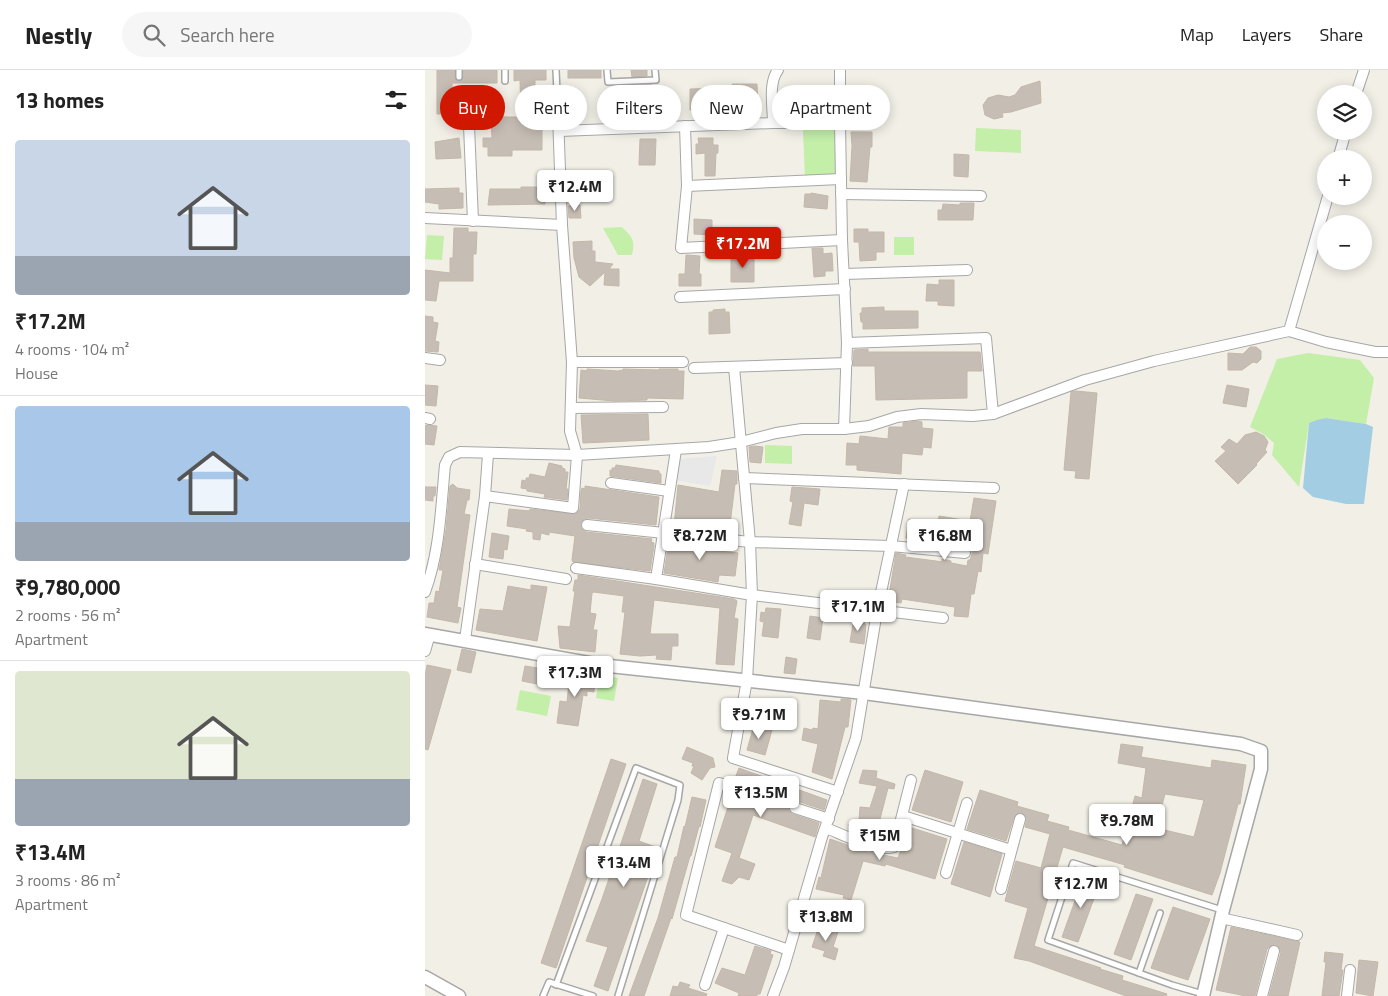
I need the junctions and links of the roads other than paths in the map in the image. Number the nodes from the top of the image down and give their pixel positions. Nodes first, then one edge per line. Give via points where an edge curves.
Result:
1 (459, 70) edge
2 (505, 70) edge
3 (556, 70) edge
4 (607, 70) edge
5 (655, 70) edge
6 (778, 70) edge
7 (840, 70) edge
8 (1364, 70) edge
9 (459, 77) dead end
10 (505, 82) dead end
11 (557, 85) edge
12 (772, 85) edge
13 (840, 85) edge
14 (1359, 85) edge
15 (772, 123) edge
16 (685, 126) junction
17 (469, 130) edge
18 (840, 130) edge
19 (559, 132) joint
20 (841, 179) junction
21 (687, 186) junction
22 (841, 194) junction
23 (981, 196) dead end
24 (1325, 205) edge
25 (425, 218) edge
26 (473, 221) junction
27 (562, 225) junction
28 (842, 240) junction
29 (967, 270) dead end
30 (845, 274) junction
31 (845, 289) junction
32 (680, 297) dead end
33 (1289, 331) junction
34 (847, 343) junction
35 (1388, 352) edge
36 (425, 358) edge
37 (440, 360) dead end
38 (572, 362) junction
39 (683, 362) dead end
40 (847, 363) junction
41 (734, 367) junction
42 (694, 368) dead end
43 (663, 407) dead end
44 (571, 408) junction
45 (993, 414) junction
46 (844, 429) junction
47 (741, 442) junction
48 (676, 450) junction
49 (489, 454) junction
50 (577, 455) junction
51 (744, 478) junction
52 (611, 483) dead end
53 (903, 484) junction
54 (994, 488) dead end
55 (669, 492) junction
56 (485, 496) junction
57 (587, 525) dead end
58 (663, 534) junction
59 (750, 542) junction
60 (891, 546) junction
61 (965, 553) dead end
62 (475, 564) junction
63 (576, 568) dead end
64 (566, 579) dead end
65 (657, 579) junction
66 (425, 592) edge
67 (752, 595) junction
68 (877, 611) junction
69 (943, 618) dead end
70 (427, 634) edge
71 (465, 640) junction
72 (425, 651) edge
73 (747, 680) junction
74 (864, 693) junction
75 (911, 780) dead end
76 (838, 792) junction
77 (754, 794) dead end
78 (967, 803) dead end
79 (795, 808) dead end
80 (903, 816) junction
81 (1020, 819) dead end
82 (827, 823) junction
83 (958, 834) junction
84 (1011, 850) junction
85 (946, 873) dead end
86 (1001, 889) dead end
87 (1160, 912) dead end
88 (1222, 914) junction
89 (724, 928) junction
90 (1297, 935) dead end
91 (789, 950) junction
92 (1274, 952) dead end
93 (1350, 970) dead end
94 (1139, 973) junction
95 (425, 977) edge
96 (556, 985) junction
97 (705, 985) dead end
98 (1203, 995) edge
99 (459, 996) edge
100 (543, 996) edge
101 (593, 996) edge
102 (618, 996) edge
103 (773, 996) edge
104 (1262, 996) edge
105 (1347, 996) edge

1 - 9 lane
2 - 10 lane
3 - 11 lane
4 - 5 lane via 607,82 656,80
6 - 12 street
7 - 13 street
8 - 14 street
15 - 16 street
16 - 19 street
16 - 21 street
17 - 26 street
18 - 20 street
19 - 27 street
20 - 21 street
20 - 22 street
21 - 28 street via 681,248
22 - 23 street
22 - 28 street
24 - 33 street
25 - 26 street
26 - 27 street
27 - 38 street
28 - 30 street
29 - 30 street
30 - 31 street
31 - 32 street
31 - 34 street
33 - 35 street via 1326,342
33 - 45 street via 1085,380
34 - 40 street
34 - 45 street via 986,338
36 - 37 street
38 - 39 street
38 - 44 street
40 - 41 street
40 - 46 street
41 - 42 street
41 - 47 street
43 - 44 street
44 - 50 street via 571,431
45 - 46 street via 921,414
46 - 47 street via 802,429
47 - 48 street
47 - 51 street
48 - 50 street
48 - 55 street
49 - 50 street
49 - 56 street
49 - 66 street via 460,452 449,458 445,465 437,546
50 - 56 street via 573,508
51 - 53 street
51 - 59 street
52 - 55 street
53 - 54 street
53 - 60 street
55 - 58 street
56 - 62 street
57 - 58 street
58 - 59 street
58 - 65 street
59 - 60 street
59 - 67 street
60 - 61 street
60 - 68 street
62 - 64 street
62 - 71 street
63 - 65 street
65 - 67 street
67 - 68 street
67 - 73 street
68 - 69 street
68 - 74 street
70 - 71 street
70 - 72 street
71 - 73 street via 600,665
73 - 74 street
73 - 76 street via 733,758
74 - 76 street via 856,738
74 - 88 street via 1241,744 1261,751 1261,769
75 - 80 street
76 - 82 street
77 - 89 street via 719,783 686,915
78 - 83 street
79 - 82 street
80 - 82 street via 894,847 887,849
80 - 83 street
81 - 84 street
82 - 91 street
83 - 84 street
83 - 85 street
84 - 86 street
87 - 94 lane
88 - 90 street
88 - 94 lane via 1073,863 1048,940
88 - 98 street
89 - 91 street
89 - 97 street
91 - 103 street
92 - 104 street
93 - 105 street
94 - 98 lane
95 - 99 street
96 - 100 lane via 549,982
96 - 101 lane
96 - 102 lane via 637,768 681,784

